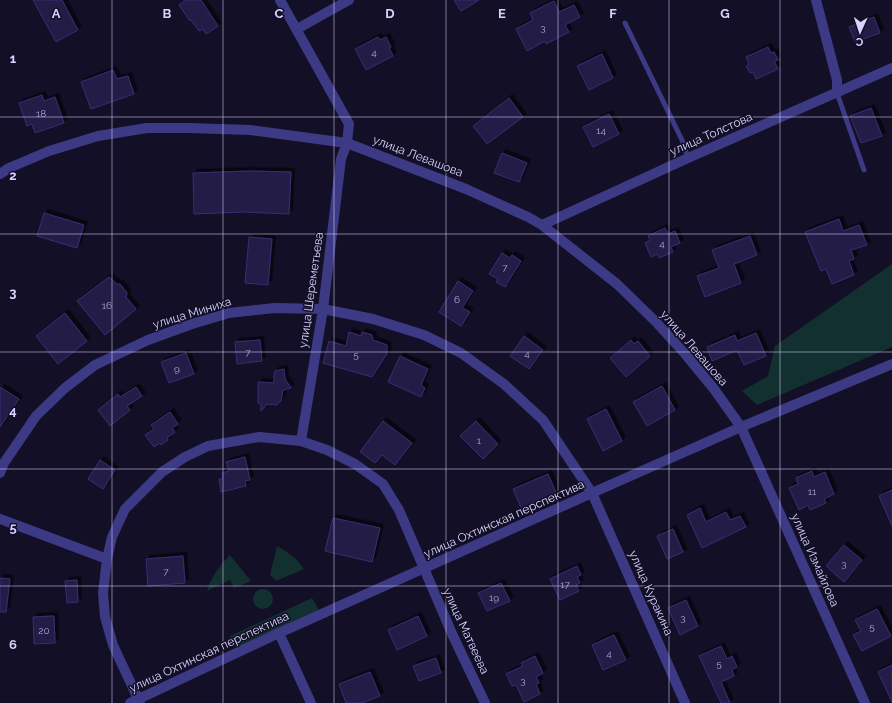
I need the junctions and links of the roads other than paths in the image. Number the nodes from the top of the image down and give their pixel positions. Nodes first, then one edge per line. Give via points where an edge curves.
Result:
1 (280, 0) edge
2 (350, 0) edge
3 (816, 0) edge
4 (625, 23) dead end
5 (297, 29) junction
6 (892, 68) edge
7 (837, 93) junction
8 (346, 143) junction
9 (688, 158) junction
10 (864, 170) dead end
11 (0, 174) edge
12 (542, 225) junction
13 (323, 309) junction
14 (892, 364) edge
15 (741, 427) junction
16 (301, 441) junction
17 (0, 473) edge
18 (592, 493) junction
19 (0, 519) edge
20 (107, 559) junction
21 (424, 569) junction
22 (279, 633) junction
23 (136, 702) edge
24 (311, 703) edge
25 (485, 703) edge
26 (685, 703) edge
27 (865, 703) edge

1 - 5 street, улица Шереметьева
2 - 5 street
3 - 7 street via 837,80
4 - 9 lane via 682,140
5 - 8 street, улица Шереметьева via 349,124
6 - 7 street, улица Толстова
7 - 9 street, улица Толстова
7 - 10 lane
8 - 11 street, улица Левашова via 250,130 148,128 98,136 49,151
8 - 12 street, улица Левашова via 466,189
8 - 13 street, улица Шереметьева via 341,159
9 - 12 street, улица Толстова
12 - 15 street, улица Левашова via 617,284 656,322 714,389
13 - 16 street, улица Шереметьева
13 - 17 street, улица Миниха via 275,308 229,313 148,340 95,366 65,388 36,416
13 - 18 street, улица Миниха via 373,319 424,335 461,353 504,384 543,420
14 - 15 street, улица Охтинская перспектива
15 - 18 street, улица Охтинская перспектива
15 - 27 street, улица Измайлова
16 - 20 street, улица Матвеева via 259,437 208,446 185,457 162,472 125,509 112,537
16 - 21 street, улица Матвеева via 355,464 383,484 399,510
18 - 21 street, улица Охтинская перспектива
18 - 26 street, улица Куракина
19 - 20 street
20 - 23 street, улица Матвеева via 103,593 105,617 113,645
21 - 22 street, улица Охтинская перспектива
21 - 25 street, улица Матвеева
22 - 23 street, улица Охтинская перспектива
22 - 24 street

